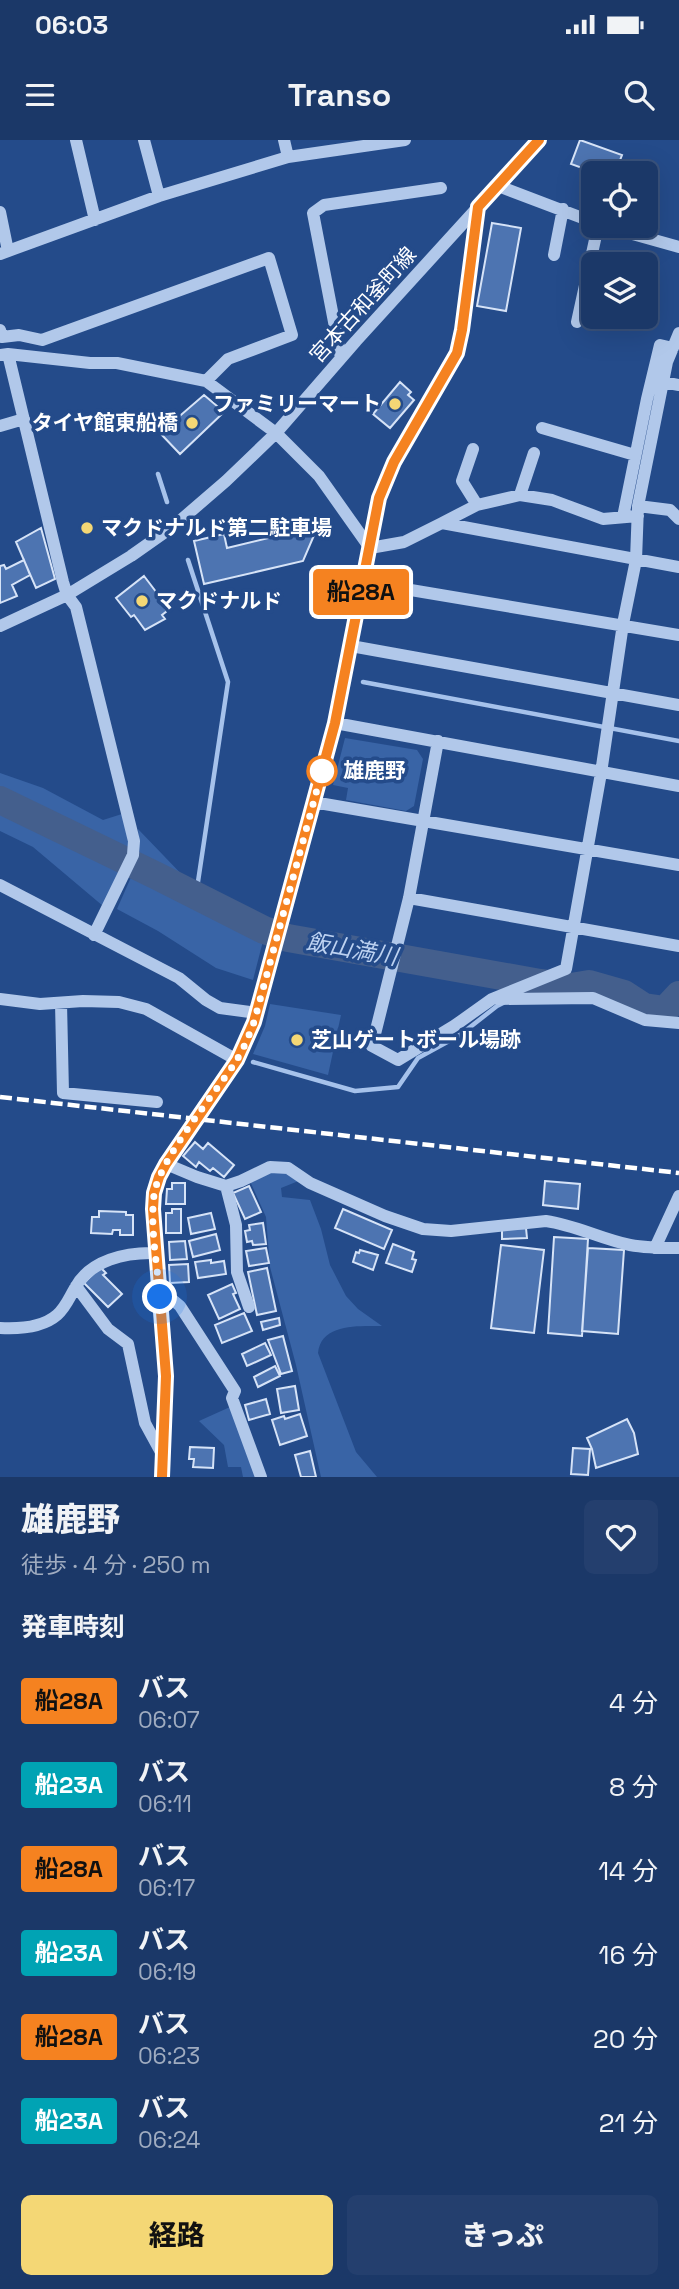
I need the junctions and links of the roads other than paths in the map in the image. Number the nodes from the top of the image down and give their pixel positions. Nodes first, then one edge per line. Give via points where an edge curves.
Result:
1 (76, 140) edge
2 (144, 140) edge
3 (284, 140) edge
4 (405, 140) edge
5 (539, 140) edge
6 (288, 157) junction
7 (498, 186) junction
8 (441, 188) dead end
9 (159, 196) junction
10 (478, 207) junction
11 (562, 209) junction
12 (0, 212) edge
13 (581, 217) edge
14 (95, 219) junction
15 (595, 238) edge
16 (647, 238) edge
17 (679, 247) edge
18 (4, 252) edge
19 (554, 255) dead end
20 (577, 322) dead end
21 (0, 330) edge
22 (679, 333) edge
23 (673, 348) junction
24 (4, 354) edge
25 (341, 358) junction
26 (206, 381) junction
27 (663, 382) junction
28 (679, 385) edge
29 (24, 419) junction
30 (0, 426) edge
31 (542, 428) dead end
32 (276, 433) junction
33 (473, 449) dead end
34 (534, 453) dead end
35 (635, 456) junction
36 (520, 495) junction
37 (477, 505) junction
38 (638, 511) junction
39 (623, 517) junction
40 (679, 519) edge
41 (442, 523) junction
42 (370, 548) junction
43 (636, 560) junction
44 (679, 567) edge
45 (363, 582) junction
46 (66, 595) junction
47 (624, 624) junction
48 (0, 626) edge
49 (679, 635) edge
50 (351, 646) junction
51 (612, 693) junction
52 (679, 705) edge
53 (335, 723) junction
54 (438, 741) junction
55 (601, 773) junction
56 (679, 786) edge
57 (313, 802) junction
58 (425, 822) junction
59 (588, 849) junction
60 (679, 865) edge
61 (0, 885) edge
62 (410, 898) junction
63 (574, 926) junction
64 (94, 935) junction
65 (679, 946) edge
66 (0, 999) edge
67 (492, 999) junction
68 (61, 1003) junction
69 (257, 1013) junction
70 (679, 1023) edge
71 (237, 1060) junction
72 (157, 1102) dead end
73 (166, 1164) junction
74 (226, 1186) junction
75 (679, 1196) edge
76 (655, 1248) junction
77 (679, 1248) edge
78 (156, 1253) junction
79 (76, 1286) junction
80 (160, 1297) junction
81 (249, 1307) dead end
82 (0, 1328) edge
83 (163, 1456) junction
84 (162, 1477) edge
85 (261, 1477) edge

1 - 14 street
2 - 9 street
3 - 6 street
4 - 6 street
5 - 7 street, 宮本古和釜町線
6 - 9 street
7 - 10 street, 宮本古和釜町線
7 - 11 street
8 - 25 street via 324,205 313,213
9 - 14 street
10 - 25 street, 宮本古和釜町線
10 - 42 street via 457,353 386,479
11 - 13 street
11 - 19 street
12 - 18 street
14 - 18 street
15 - 20 street
16 - 17 street
21 - 26 street via 2,338 19,335 42,340 269,258 292,335 228,359
22 - 23 street
23 - 27 street
23 - 35 street via 660,345
24 - 26 street via 117,363
24 - 29 street
25 - 32 street, 宮本古和釜町線
26 - 32 street
27 - 28 street
27 - 38 street
29 - 30 street
29 - 46 street
31 - 35 street
32 - 42 street via 319,476
32 - 46 street, 宮本古和釜町線 via 175,525
33 - 37 street via 462,481
34 - 36 street
35 - 39 street
36 - 37 street
36 - 39 street via 552,500 603,519
37 - 41 street
38 - 39 street
38 - 40 street via 670,510
38 - 43 street
41 - 42 street via 404,542
41 - 43 street
42 - 45 street
43 - 44 street
43 - 47 street
45 - 47 street
45 - 50 street
46 - 48 street, 宮本古和釜町線
46 - 64 street via 76,607 134,841 133,855
47 - 49 street
47 - 51 street
50 - 51 street
50 - 53 street
51 - 52 street
51 - 55 street
53 - 54 street
53 - 57 street
54 - 55 street
54 - 58 street
55 - 56 street
55 - 59 street
57 - 58 street
57 - 69 street
58 - 59 street
58 - 62 street
59 - 60 street
59 - 63 street
61 - 64 street
62 - 63 street
62 - 67 street via 372,1046 398,1060
63 - 65 street
63 - 67 street via 566,969
64 - 69 street via 179,978 220,1008
66 - 68 street
67 - 70 street via 593,998 645,1020
68 - 71 street via 119,1002 146,1009
68 - 72 street via 63,1093
69 - 71 street
71 - 73 street
73 - 74 street
73 - 78 street via 154,1193
74 - 76 street via 280,1166 423,1229 451,1231 546,1221
74 - 81 street via 236,1225 237,1272
75 - 76 street
76 - 77 street
78 - 79 street via 122,1255 90,1270
78 - 80 street
79 - 82 street via 56,1316 36,1326
79 - 83 street via 108,1329 128,1344 145,1423
80 - 83 street via 166,1376
80 - 85 street via 180,1306 235,1391 232,1398
83 - 84 street

